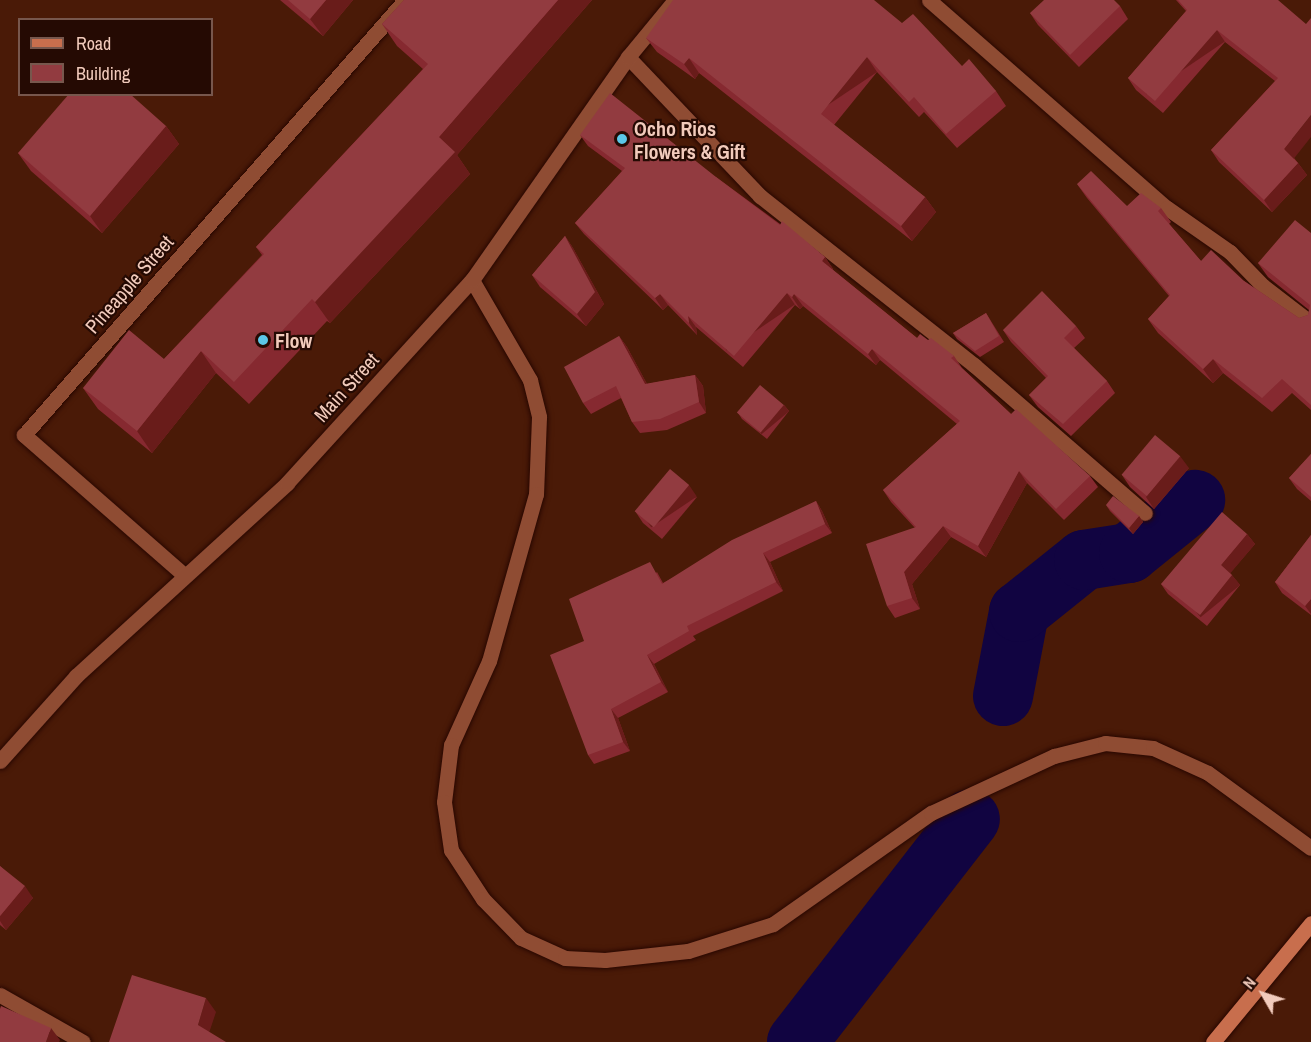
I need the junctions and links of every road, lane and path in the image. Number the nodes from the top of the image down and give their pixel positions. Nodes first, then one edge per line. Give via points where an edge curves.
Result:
1 (405, 0) edge
2 (675, 0) edge
3 (929, 0) edge
4 (628, 57) junction
5 (472, 280) junction
6 (1311, 323) edge
7 (1145, 513) edge
8 (184, 574) junction
9 (0, 761) edge
10 (1311, 848) edge
11 (1311, 923) edge
12 (0, 995) edge
13 (82, 1042) edge
14 (1213, 1042) edge

1 - 8 street, Pineapple Street via 24,435
2 - 4 street, Main Street
3 - 6 street via 1167,208 1230,252 1263,286
4 - 5 street, Main Street
4 - 7 street via 759,196 974,365
5 - 8 street, Main Street via 286,483
5 - 10 street via 530,380 539,417 536,494 489,661 451,745 444,802 451,850 483,899 521,938 564,958 605,960 688,951 773,924 931,813 1054,756 1105,743 1153,748 1208,773
8 - 9 street, Main Street via 76,676
11 - 14 main road
12 - 13 street

